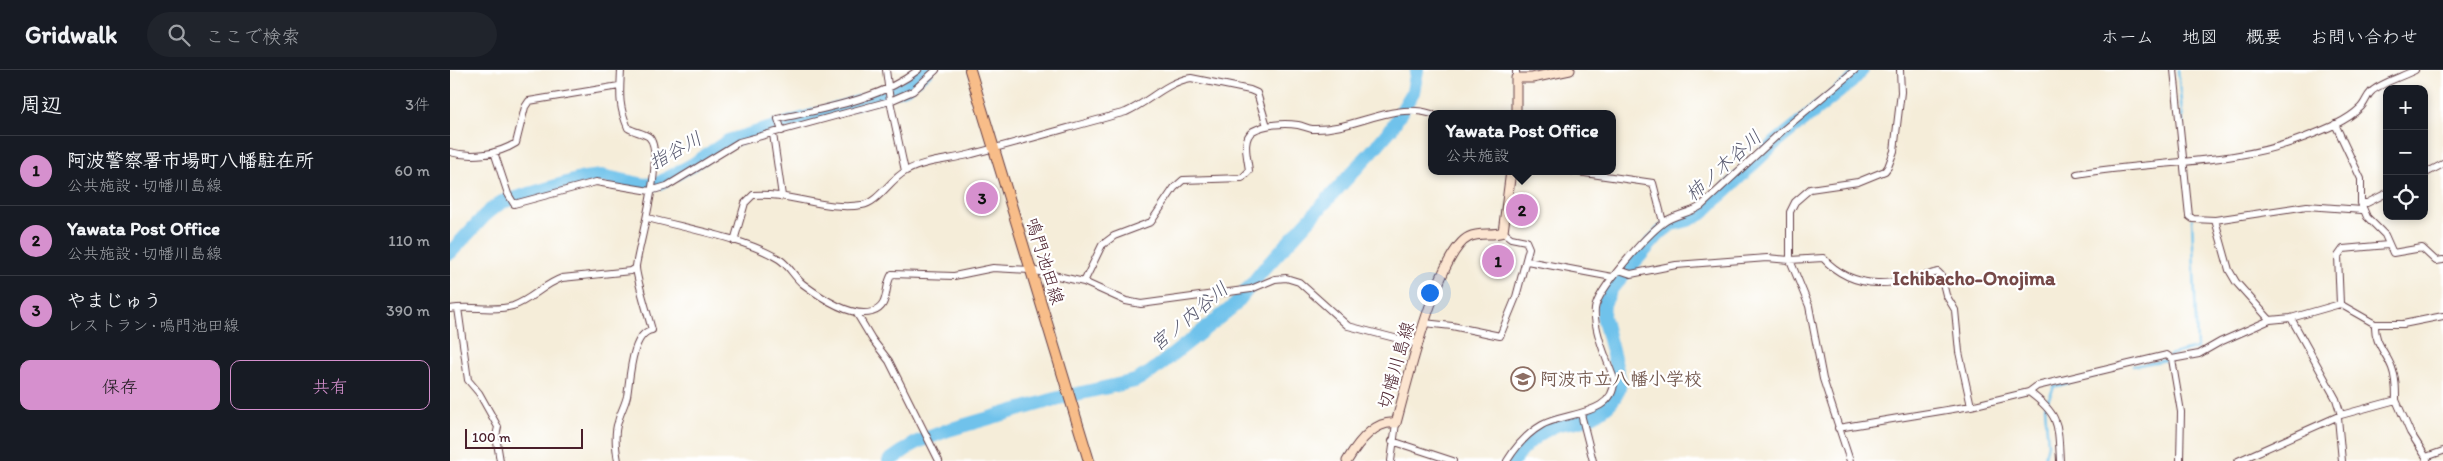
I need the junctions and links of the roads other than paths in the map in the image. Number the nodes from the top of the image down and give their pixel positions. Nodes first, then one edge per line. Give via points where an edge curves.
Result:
1 (621, 70) edge
2 (886, 70) edge
3 (918, 70) edge
4 (936, 70) edge
5 (970, 70) edge
6 (1180, 70) edge
7 (1570, 70) edge
8 (1854, 70) edge
9 (1900, 70) edge
10 (2174, 70) edge
11 (2415, 70) edge
12 (1516, 74) edge
13 (1182, 79) junction
14 (619, 86) junction
15 (888, 89) junction
16 (890, 99) junction
17 (1516, 110) edge
18 (1428, 113) edge
19 (2335, 124) junction
20 (1267, 126) junction
21 (781, 130) junction
22 (773, 134) junction
23 (994, 148) junction
24 (450, 152) edge
25 (494, 152) junction
26 (2185, 161) junction
27 (2443, 164) edge
28 (906, 171) junction
29 (2428, 172) edge
30 (2077, 174) dead end
31 (1510, 175) edge
32 (1599, 175) edge
33 (650, 189) junction
34 (2383, 195) edge
35 (782, 196) junction
36 (2362, 207) junction
37 (648, 218) junction
38 (2215, 220) junction
39 (1663, 222) junction
40 (1503, 232) junction
41 (734, 242) junction
42 (2388, 245) junction
43 (1790, 260) junction
44 (2443, 260) edge
45 (1527, 261) junction
46 (636, 268) junction
47 (1031, 270) junction
48 (1623, 272) junction
49 (1612, 277) junction
50 (1084, 282) junction
51 (2340, 304) junction
52 (458, 308) junction
53 (450, 309) edge
54 (857, 314) junction
55 (2443, 316) edge
56 (2291, 318) junction
57 (2270, 320) junction
58 (1424, 322) junction
59 (2375, 324) junction
60 (1418, 344) junction
61 (2170, 357) junction
62 (2029, 392) junction
63 (2396, 400) junction
64 (1971, 406) junction
65 (1581, 414) junction
66 (2339, 416) junction
67 (1396, 422) junction
68 (1838, 428) junction
69 (1392, 441) junction
70 (2443, 451) edge
71 (2427, 459) edge
72 (500, 461) edge
73 (618, 461) edge
74 (939, 461) edge
75 (1089, 461) edge
76 (1347, 461) edge
77 (1390, 461) edge
78 (1453, 461) edge
79 (1506, 461) edge
80 (1593, 461) edge
81 (1850, 461) edge
82 (2060, 461) edge
83 (2180, 461) edge
84 (2238, 461) edge
85 (2342, 461) edge

1 - 14 street
2 - 15 street
3 - 15 street
4 - 16 street via 912,91
5 - 23 main road, 鳴門池田線
6 - 13 street
7 - 12 main road via 1532,78
8 - 39 street via 1701,206 1689,214
9 - 43 street via 1901,92 1894,151 1888,167 1858,182 1805,192 1790,212
10 - 26 street
11 - 19 street via 2371,91 2361,108
12 - 17 main road
13 - 20 street via 1192,78 1256,93
13 - 23 street via 1126,112
14 - 25 street via 529,101 516,143
14 - 33 street via 622,116 628,128 648,137 652,144 655,162
15 - 16 street
15 - 21 street via 778,119
16 - 21 street
16 - 28 street
18 - 20 street via 1421,110 1380,114 1365,121 1324,129 1282,124
19 - 26 street via 2272,149
19 - 36 street via 2361,179
20 - 50 street via 1248,136 1249,171 1242,178 1183,180 1151,222 1114,236 1102,245
21 - 22 street
22 - 33 street via 740,142 667,186
22 - 35 street
23 - 28 street
23 - 47 main road, 鳴門池田線
24 - 25 street via 459,155
25 - 33 street via 514,204 596,182
26 - 30 street via 2113,167
26 - 38 street via 2192,219
27 - 29 street
28 - 35 street via 881,191 873,202 862,205 825,205
31 - 40 main road
32 - 39 street via 1653,183
33 - 37 street
34 - 36 street
35 - 41 street via 753,194 745,203
36 - 38 street via 2307,206
36 - 42 street via 2385,236
37 - 41 street
37 - 46 street
38 - 57 street via 2229,270
39 - 48 street
40 - 45 street via 1510,238 1526,241 1529,248
40 - 58 main road, 切幡川島線 via 1469,237 1458,247 1438,284
41 - 54 street via 763,250 781,260 802,284
42 - 44 street via 2393,253 2422,248 2436,261
42 - 51 street via 2343,249 2338,256
43 - 48 street via 1767,258
43 - 64 street via 1823,258 1845,276 1877,285 1941,274 1954,310
43 - 68 street via 1809,306 1822,379
45 - 49 street
45 - 58 street via 1500,336
46 - 52 street via 562,278 516,305 501,309
46 - 73 street via 652,330 647,330 640,338 633,356 627,399 617,424
47 - 50 street
47 - 54 street via 993,268 954,276 892,274 888,280 886,300 881,307
47 - 75 main road, 鳴門池田線
48 - 49 street
49 - 65 street via 1601,292 1595,319 1614,388 1597,407
50 - 60 street via 1126,301 1141,304 1251,289 1275,278 1286,278 1299,282 1348,326
51 - 56 street
51 - 59 street
52 - 53 street
52 - 72 street via 468,380 498,427 496,436
54 - 74 street via 889,361
55 - 59 street via 2403,324
56 - 57 street
56 - 66 street via 2336,399
57 - 61 street via 2199,354
58 - 60 main road, 切幡川島線
59 - 63 street via 2378,344 2392,366
60 - 67 main road, 切幡川島線
61 - 62 street via 2037,386
61 - 83 street via 2181,412
62 - 64 street
62 - 82 street via 2046,404 2055,418
63 - 66 street
63 - 71 street
64 - 68 street
65 - 79 street via 1542,425 1526,437
65 - 80 street
66 - 84 street
66 - 85 street
67 - 69 street
67 - 76 main road, 切幡川島線 via 1386,422 1373,429
68 - 81 street
69 - 77 street
69 - 78 street
70 - 71 street

